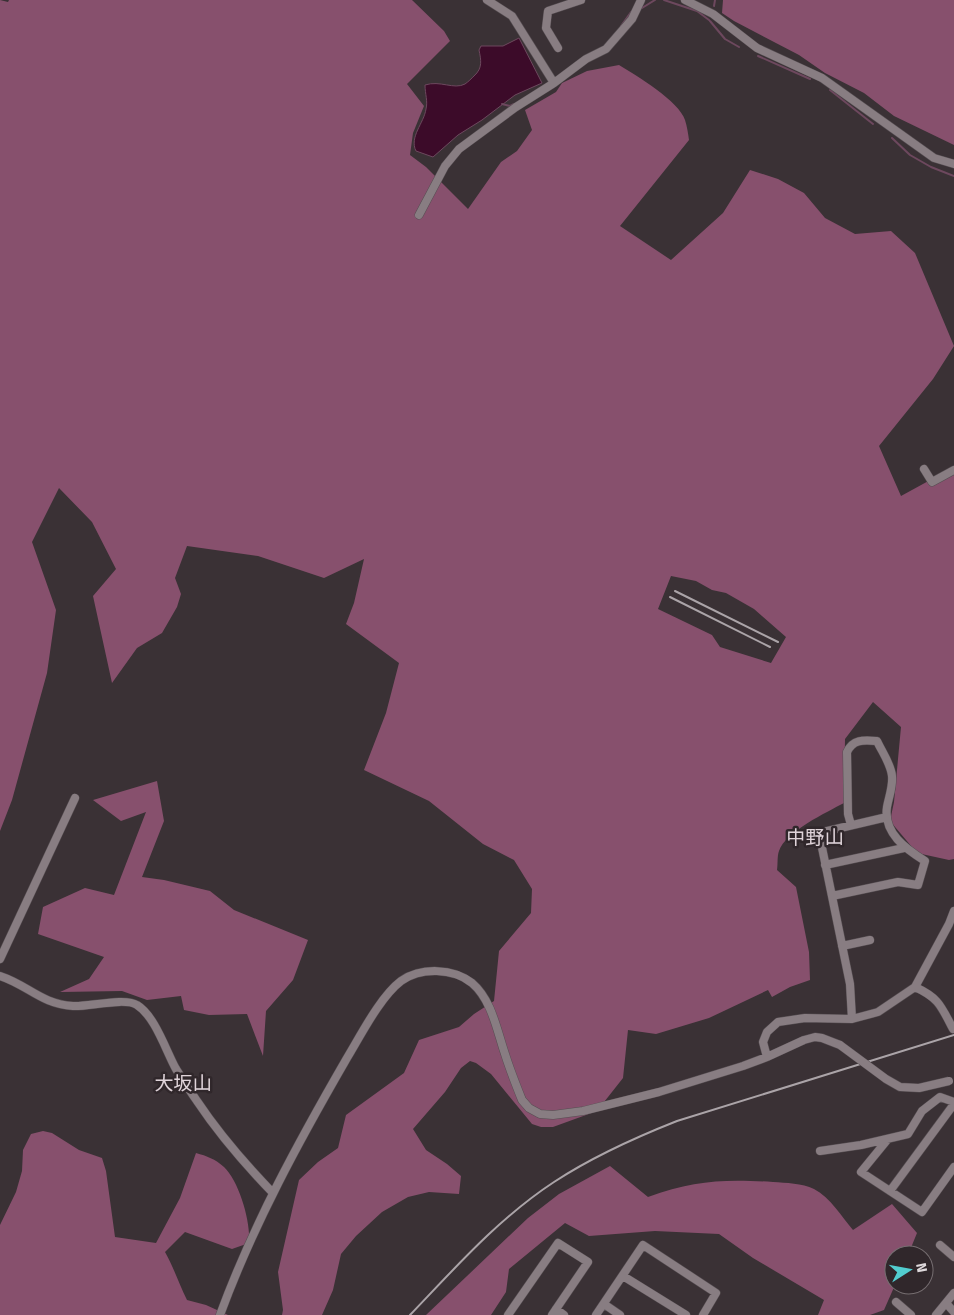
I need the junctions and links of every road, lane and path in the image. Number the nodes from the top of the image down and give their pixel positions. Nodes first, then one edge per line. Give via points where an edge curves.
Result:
1 (487, 0) edge
2 (582, 0) edge
3 (641, 0) edge
4 (685, 0) edge
5 (558, 48) dead end
6 (554, 83) junction
7 (954, 164) edge
8 (419, 215) dead end
9 (924, 469) dead end
10 (954, 470) edge
11 (75, 798) dead end
12 (888, 816) junction
13 (851, 825) junction
14 (904, 848) junction
15 (825, 865) junction
16 (832, 896) junction
17 (954, 910) edge
18 (870, 940) dead end
19 (842, 946) junction
20 (0, 959) edge
21 (0, 976) edge
22 (915, 987) junction
23 (852, 1019) junction
24 (952, 1029) dead end
25 (767, 1057) junction
26 (952, 1080) edge
27 (954, 1103) edge
28 (888, 1139) junction
29 (820, 1151) dead end
30 (954, 1167) edge
31 (890, 1191) junction
32 (272, 1192) junction
33 (940, 1245) dead end
34 (954, 1256) edge
35 (623, 1276) junction
36 (954, 1293) edge
37 (896, 1302) dead end
38 (946, 1303) junction
39 (604, 1304) junction
40 (554, 1312) edge
41 (954, 1312) edge
42 (220, 1315) edge
43 (509, 1315) edge
44 (564, 1315) edge
45 (596, 1315) edge
46 (620, 1315) edge
47 (686, 1315) edge
48 (703, 1315) edge
49 (911, 1315) edge
50 (936, 1315) edge

1 - 6 street via 512,16
2 - 5 street via 548,11 546,28
3 - 6 street via 632,19 606,49 586,59
4 - 7 street via 713,14 758,48 822,78 934,158
6 - 8 street via 459,149 445,166
9 - 10 street via 932,482
11 - 20 street
12 - 13 street
12 - 13 street via 892,774 887,760 876,741 854,742 847,752
12 - 14 street via 890,827
13 - 15 street via 819,833
14 - 15 street
14 - 16 street via 925,861 918,885 898,882
15 - 16 street
16 - 19 street
17 - 22 street
18 - 19 street
19 - 23 street via 850,984
21 - 32 street via 20,984 42,999 59,1004 135,1003 157,1031 197,1102
22 - 23 street via 878,1012
22 - 24 street via 937,1000
23 - 25 street via 805,1018 778,1022 766,1032 763,1042
25 - 26 street, bridge via 797,1043 815,1038 828,1039 900,1087 919,1088
25 - 32 street via 688,1084 617,1103 583,1111 540,1114 522,1100 489,1006 477,988 470,981 448,973 433,970 416,973 389,992 367,1024
27 - 28 street via 940,1097 922,1111 908,1134
27 - 31 street
28 - 29 street
28 - 31 street via 861,1172
30 - 31 street via 922,1212
32 - 42 street
33 - 34 street
35 - 39 street
35 - 47 street
35 - 48 street via 643,1245 716,1293
36 - 38 street
37 - 49 street
38 - 41 street
38 - 50 street
39 - 45 street
39 - 46 street
40 - 43 street via 588,1262 558,1243
40 - 44 street

